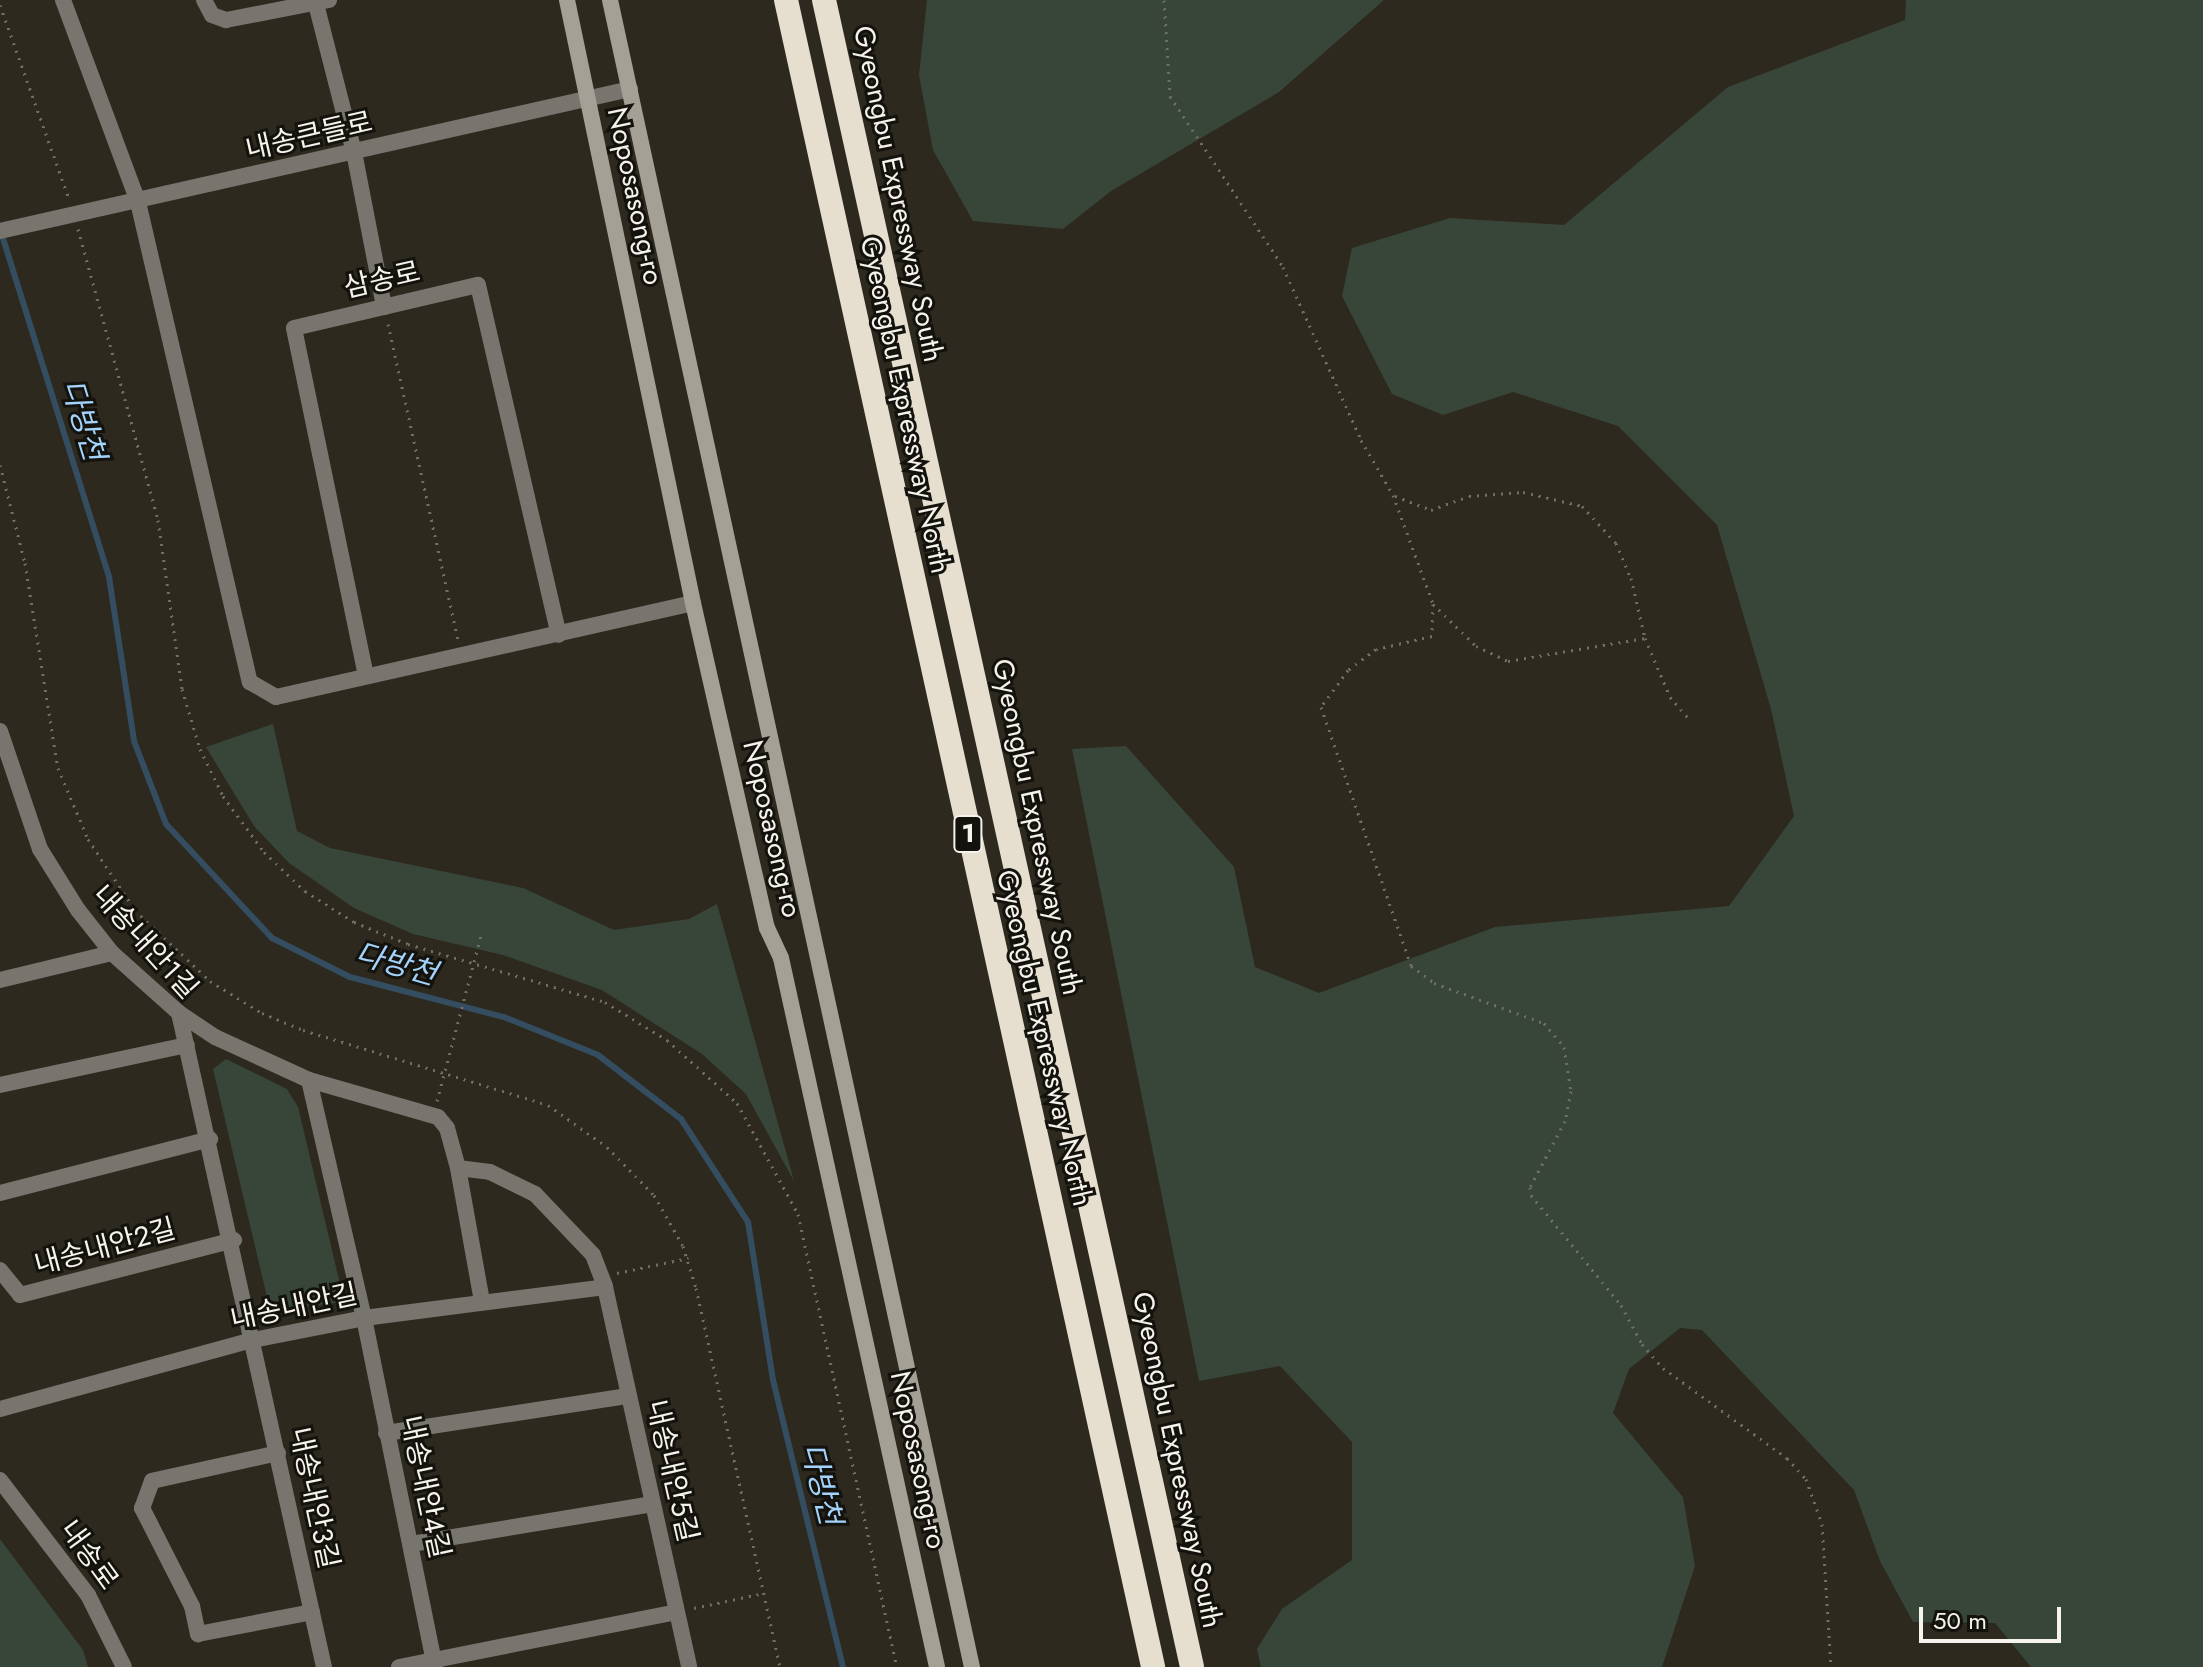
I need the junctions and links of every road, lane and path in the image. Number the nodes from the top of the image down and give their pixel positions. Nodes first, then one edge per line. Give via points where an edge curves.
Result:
1 (63, 0) edge
2 (204, 0) edge
3 (567, 0) edge
4 (610, 0) edge
5 (786, 0) edge
6 (824, 0) edge
7 (1164, 0) edge
8 (322, 2) edge
9 (0, 5) edge
10 (630, 89) junction
11 (588, 98) junction
12 (354, 152) junction
13 (138, 202) junction
14 (71, 204) dead end
15 (75, 219) dead end
16 (0, 231) edge
17 (384, 307) junction
18 (0, 465) edge
19 (1393, 495) junction
20 (693, 603) junction
21 (1433, 604) junction
22 (559, 635) junction
23 (1645, 638) junction
24 (461, 656) junction
25 (366, 676) junction
26 (1688, 718) dead end
27 (0, 731) edge
28 (3, 761) edge
29 (481, 936) dead end
30 (112, 953) junction
31 (474, 963) junction
32 (0, 980) edge
33 (179, 1013) junction
34 (187, 1045) junction
35 (445, 1074) junction
36 (309, 1080) junction
37 (0, 1085) edge
38 (433, 1116) junction
39 (210, 1139) junction
40 (458, 1168) junction
41 (0, 1193) edge
42 (234, 1240) junction
43 (688, 1258) junction
44 (0, 1270) edge
45 (603, 1282) junction
46 (482, 1302) junction
47 (364, 1318) junction
48 (253, 1340) junction
49 (628, 1396) junction
50 (0, 1409) edge
51 (386, 1433) junction
52 (278, 1453) junction
53 (0, 1480) edge
54 (653, 1504) junction
55 (411, 1544) junction
56 (764, 1593) junction
57 (312, 1612) junction
58 (676, 1612) junction
59 (434, 1662) edge
60 (124, 1667) edge
61 (324, 1667) edge
62 (399, 1667) edge
63 (689, 1667) edge
64 (780, 1667) edge
65 (897, 1667) edge
66 (937, 1667) edge
67 (972, 1667) edge
68 (1153, 1667) edge
69 (1192, 1667) edge
70 (1831, 1667) edge

1 - 13 street
2 - 8 street via 212,15 226,20
3 - 11 main road, Noposasong-ro
4 - 10 main road, Noposasong-ro
5 - 68 highway, Gyeongbu Expressway North / 1
6 - 69 highway, Gyeongbu Expressway South / 1
7 - 19 path via 1170,96 1283,267 1361,440
8 - 12 street
9 - 14 path
10 - 11 street, 내송큰들로
10 - 67 main road, Noposasong-ro
11 - 12 street, 내송큰들로
11 - 20 main road, Noposasong-ro
12 - 13 street, 내송큰들로
12 - 17 street
13 - 16 street, 내송큰들로
13 - 25 street via 250,682 276,697
15 - 31 path via 158,520 182,689 200,749 223,796 264,852 305,891 354,922
17 - 22 street, 삼송로 via 478,285
17 - 24 path
17 - 25 street, 삼송로 via 294,328
18 - 35 path via 25,563 58,768 88,839 135,910 210,981 262,1013
19 - 21 path
19 - 23 path via 1431,510 1469,496 1523,492 1582,506 1616,543 1631,578
20 - 22 street
20 - 66 main road, Noposasong-ro via 767,928 781,958
21 - 23 path via 1476,646 1508,661
21 - 70 path via 1432,636 1376,649 1348,670 1321,707 1411,966 1434,983 1544,1023 1564,1047 1571,1091 1565,1121 1530,1187 1531,1195 1621,1305 1642,1344 1663,1368 1787,1458 1806,1479 1822,1524
22 - 24 street
23 - 26 path via 1670,697
24 - 25 street
27 - 28 street, 내송내안1길
28 - 30 street, 내송내안1길 via 40,849
29 - 31 path
30 - 32 street
30 - 33 street, 내송내안1길
31 - 35 path
31 - 65 path via 605,1002 667,1040 737,1103 777,1168 798,1214
33 - 34 street, 내송내안1길
33 - 36 street via 215,1037
34 - 37 street
34 - 39 street, 내송내안1길
35 - 38 path
35 - 43 path via 548,1105 607,1147 654,1195
36 - 38 street
36 - 47 street, 내송내안4길
38 - 40 street via 447,1128
39 - 41 street
39 - 42 street, 내송내안1길
40 - 45 street, 내송내안5길 via 490,1172 535,1194 576,1233
40 - 46 street
42 - 44 street, 내송내안2길 via 20,1295
42 - 48 street, 내송내안1길
43 - 45 path
43 - 56 path
45 - 46 street, 내송내안길
45 - 49 street, 내송내안5길
46 - 47 street, 내송내안길
47 - 48 street, 내송내안길
47 - 51 street, 내송내안4길
48 - 50 street, 내송내안길
48 - 52 street, 내송내안3길
49 - 51 street
49 - 54 street, 내송내안5길
51 - 55 street, 내송내안4길
52 - 57 street, 내송내안3길
52 - 57 street via 152,1481 142,1508 192,1606 198,1634
53 - 60 street, 내송로 via 88,1595
54 - 55 street
54 - 58 street, 내송내안5길
55 - 59 street, 내송내안4길
56 - 58 path
56 - 64 path
57 - 61 street, 내송내안3길
58 - 59 street
58 - 63 street, 내송내안5길
59 - 62 street

